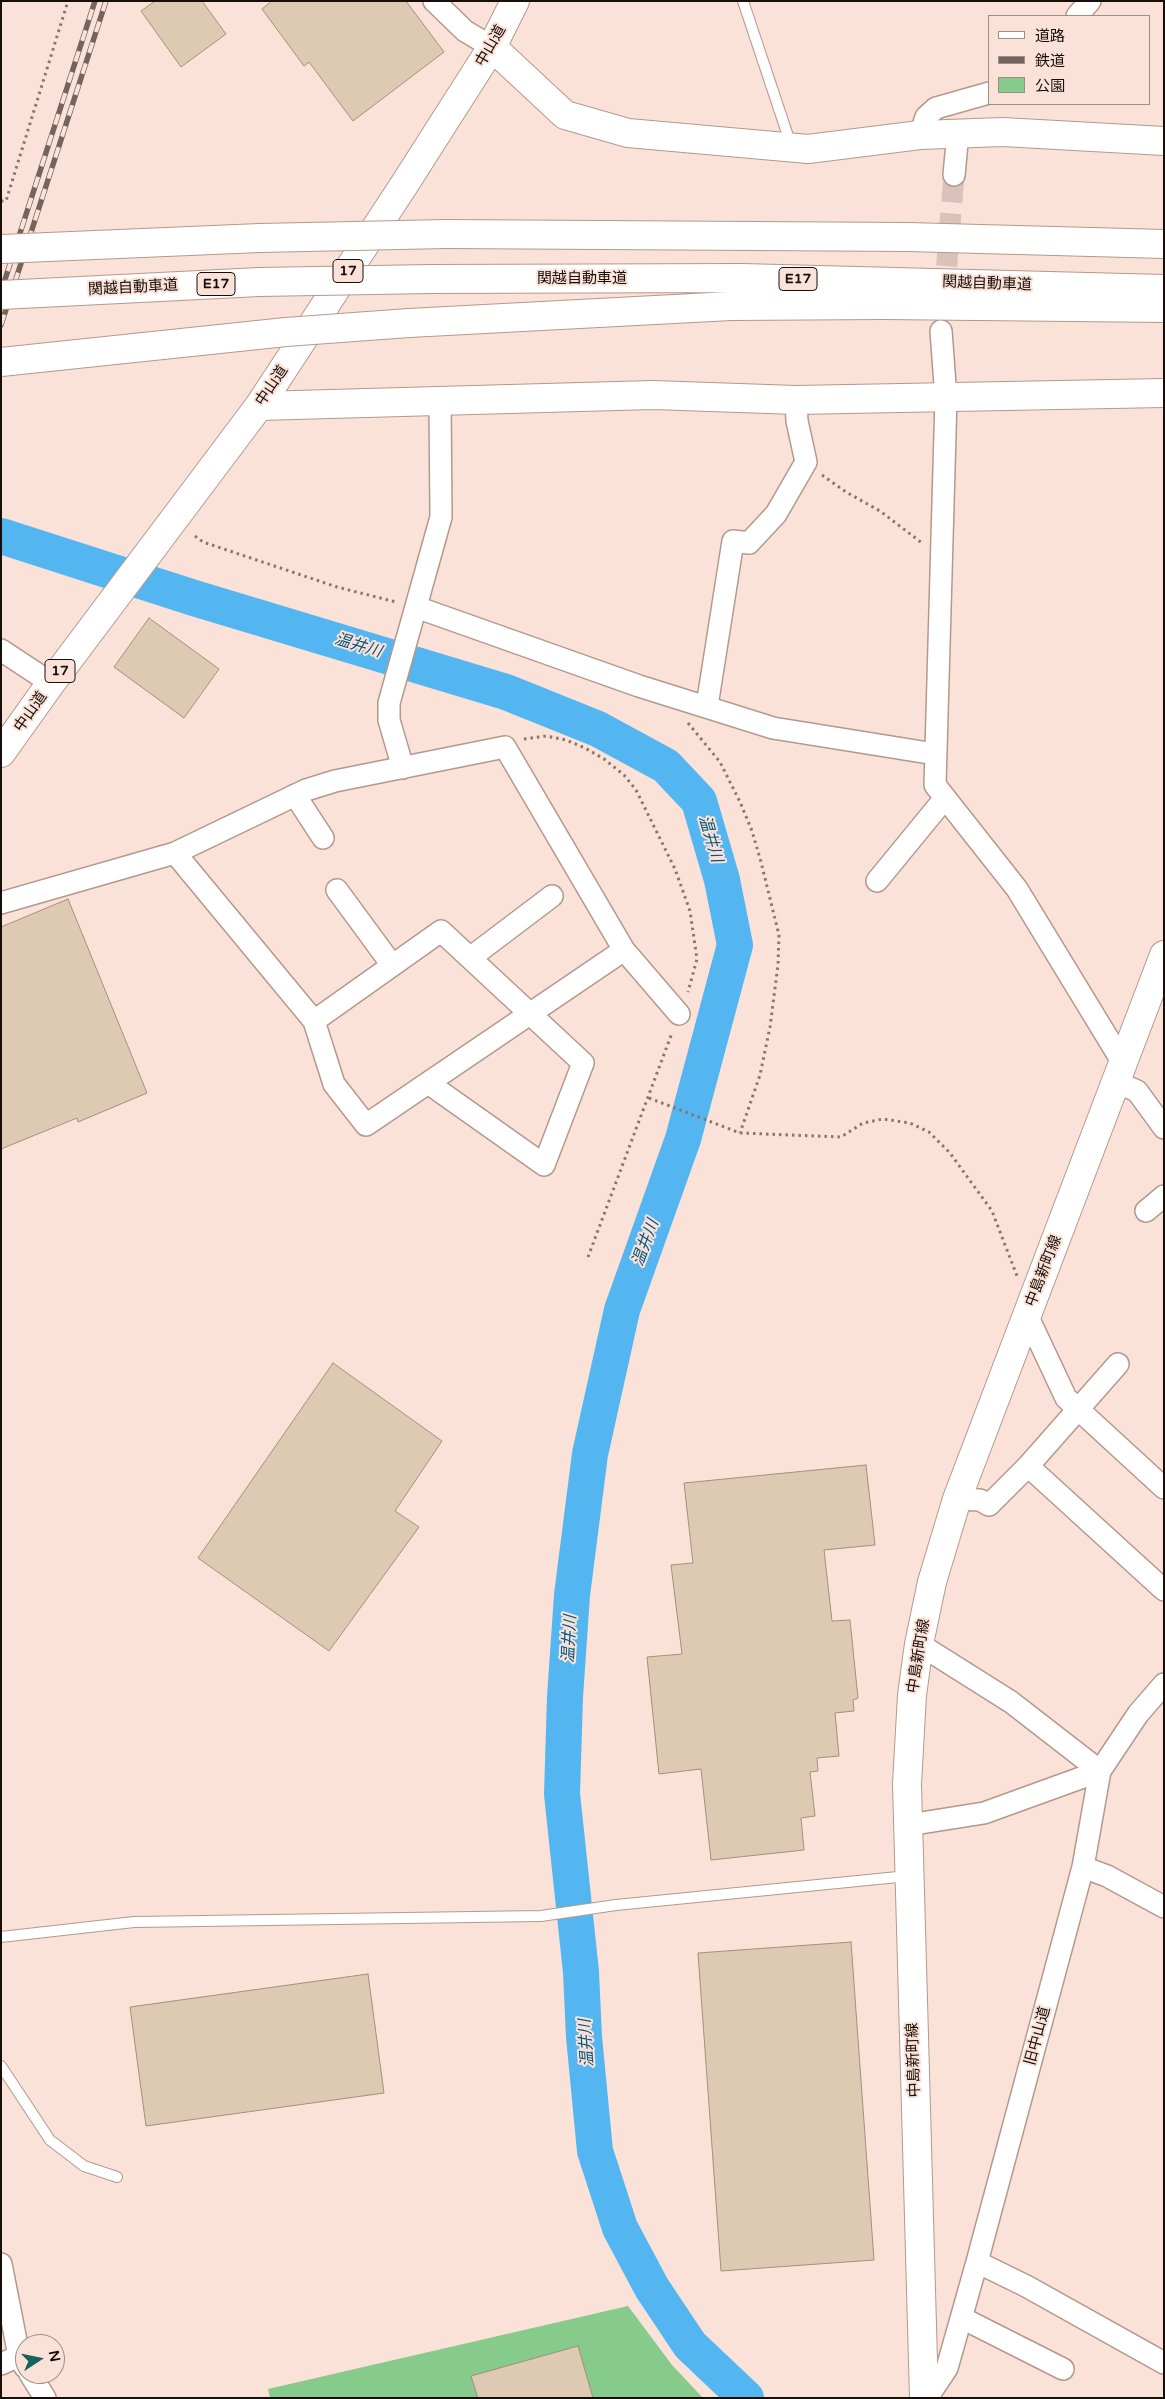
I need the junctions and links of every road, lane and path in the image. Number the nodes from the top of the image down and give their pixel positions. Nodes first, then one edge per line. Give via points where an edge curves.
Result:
1 (68, 1) edge
2 (434, 1) edge
3 (515, 1) edge
4 (743, 1) edge
5 (1090, 1) edge
6 (1077, 15) edge
7 (492, 47) junction
8 (988, 93) edge
9 (958, 133) junction
10 (920, 135) junction
11 (1164, 142) edge
12 (792, 148) junction
13 (954, 175) tunnel mouth
14 (1, 202) edge
15 (260, 238) junction
16 (1, 240) edge
17 (1164, 244) edge
18 (1, 249) edge
19 (1164, 289) edge
20 (1, 295) edge
21 (1164, 308) edge
22 (941, 331) dead end
23 (1, 362) edge
24 (1164, 393) edge
25 (946, 398) junction
26 (796, 400) junction
27 (440, 402) junction
28 (259, 406) junction
29 (806, 462) junction
30 (195, 536) dead end
31 (942, 558) junction
32 (416, 610) junction
33 (1, 650) edge
34 (51, 683) junction
35 (707, 706) junction
36 (682, 717) dead end
37 (1, 754) edge
38 (935, 754) junction
39 (402, 768) junction
40 (295, 795) junction
41 (945, 798) junction
42 (323, 838) dead end
43 (175, 853) junction
44 (877, 881) dead end
45 (337, 890) dead end
46 (552, 896) dead end
47 (1, 903) edge
48 (624, 950) junction
49 (1164, 955) edge
50 (470, 958) junction
51 (392, 965) junction
52 (531, 1014) junction
53 (679, 1014) dead end
54 (314, 1020) junction
55 (1119, 1072) junction
56 (428, 1083) junction
57 (649, 1098) dead end
58 (1164, 1128) edge
59 (740, 1133) junction
60 (1164, 1196) edge
61 (1146, 1211) dead end
62 (1018, 1278) dead end
63 (1027, 1315) junction
64 (1118, 1364) dead end
65 (1076, 1409) junction
66 (1028, 1466) junction
67 (1164, 1488) edge
68 (957, 1499) junction
69 (1164, 1590) edge
70 (919, 1644) junction
71 (1164, 1684) edge
72 (1100, 1771) junction
73 (908, 1825) junction
74 (1083, 1867) junction
75 (908, 1876) junction
76 (1164, 1907) edge
77 (1, 1937) edge
78 (1, 2066) edge
79 (117, 2177) dead end
80 (977, 2262) junction
81 (1, 2264) edge
82 (962, 2318) junction
83 (15, 2343) edge
84 (1164, 2363) edge
85 (1063, 2369) dead end
86 (34, 2384) edge
87 (45, 2398) edge
88 (926, 2398) edge

1 - 14 path via 6,201
2 - 7 street via 465,31
3 - 7 main road, 中山道 / 17
4 - 12 lane
5 - 6 street
7 - 12 main road via 566,115 628,133
7 - 28 main road, 中山道 / 17
8 - 10 street via 936,108 926,117
9 - 10 main road
9 - 11 main road via 1003,132
9 - 13 street
10 - 12 main road via 808,149
15 - 16 main road, bridge via 118,236
15 - 17 main road, bridge via 446,234 908,237
15 - 18 main road, bridge
19 - 20 main road, 関越自動車道 / E17, bridge via 742,278 432,279 259,282
21 - 23 main road, bridge via 731,306 286,332
22 - 25 street
24 - 25 main road
25 - 26 main road
25 - 31 street
26 - 27 main road via 653,395
26 - 29 street
27 - 28 main road
27 - 32 street via 441,518
28 - 34 main road, 中山道 / 17
29 - 31 path via 846,492 880,511
29 - 35 street via 776,514 749,543 733,541
30 - 32 path via 203,542 337,588
31 - 38 street
32 - 35 street
32 - 39 street via 389,704 389,720
33 - 34 street
34 - 37 main road, 中山道 / 17
35 - 38 street via 773,728
36 - 59 path via 720,762 740,802 752,831 779,935 770,1027 760,1075
38 - 41 street via 935,785
39 - 40 street via 335,781
39 - 48 street via 505,747
40 - 42 street
40 - 43 street
41 - 44 street
41 - 55 street via 1017,889
43 - 47 street
43 - 54 street
45 - 51 street
46 - 50 street
48 - 52 street
48 - 53 street
49 - 55 main road, 中島新町線
50 - 51 street via 441,931
50 - 52 street
51 - 54 street
52 - 56 street
52 - 56 street via 582,1063 544,1165
54 - 56 street via 334,1084 366,1125
55 - 58 street
55 - 63 main road, 中島新町線
57 - 59 path
59 - 62 path via 841,1137 863,1124 882,1119 910,1122 929,1132 950,1154 992,1211
60 - 61 street
63 - 65 street via 1066,1398
63 - 68 main road, 中島新町線
64 - 65 street
65 - 66 street
65 - 67 street
66 - 68 street via 990,1505 980,1500
66 - 69 street
68 - 70 main road, 中島新町線 via 932,1582
70 - 72 street via 1011,1702
70 - 73 main road, 中島新町線 via 909,1744
71 - 72 street, 旧中山道 via 1138,1714
72 - 73 street via 984,1813
72 - 74 street, 旧中山道
73 - 75 main road, 中島新町線
74 - 76 street via 1107,1876
74 - 80 street, 旧中山道
75 - 77 lane via 616,1905 541,1916 134,1922
75 - 88 main road, 中島新町線
78 - 79 lane via 50,2140 84,2166
80 - 82 street, 旧中山道
80 - 84 street
81 - 83 street
82 - 85 street
82 - 88 street, 旧中山道 via 947,2368
86 - 87 street

